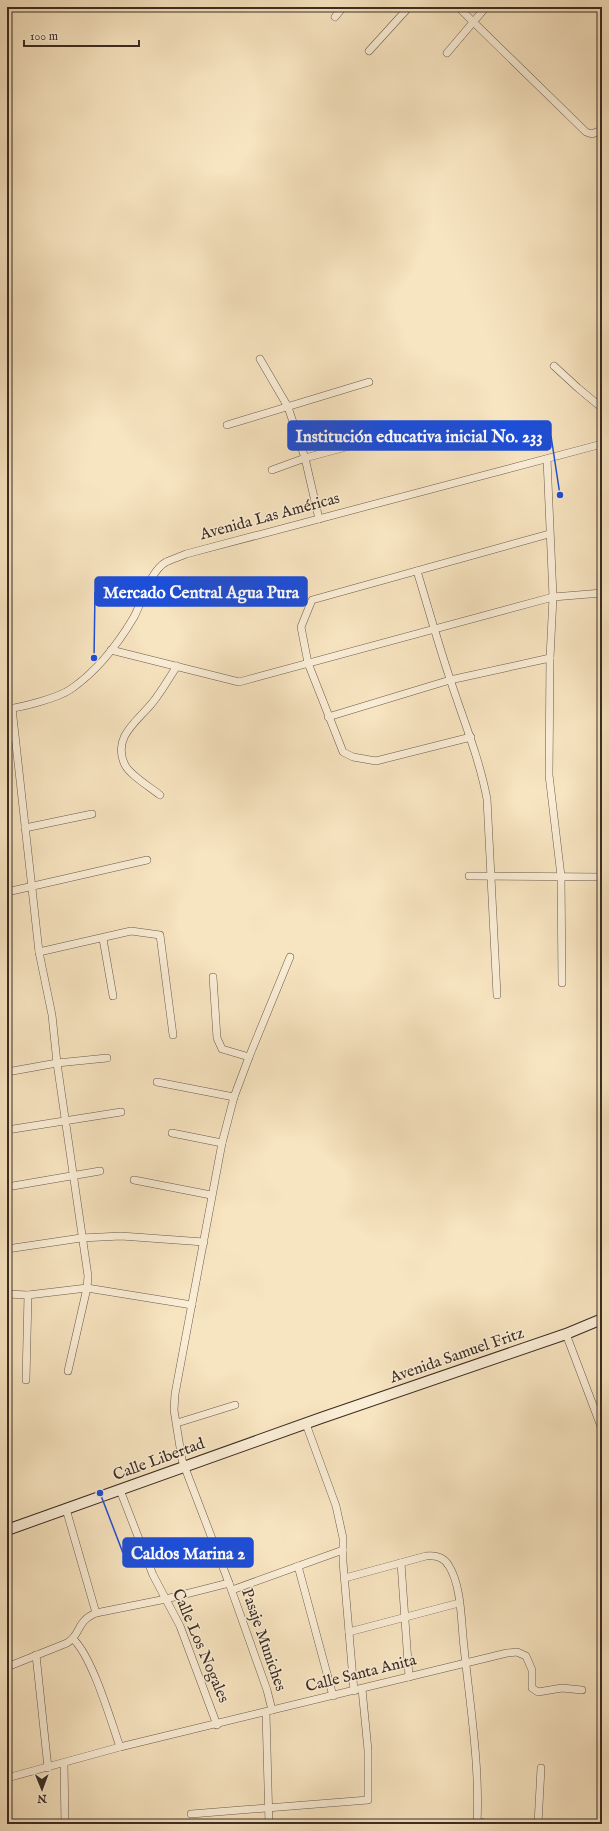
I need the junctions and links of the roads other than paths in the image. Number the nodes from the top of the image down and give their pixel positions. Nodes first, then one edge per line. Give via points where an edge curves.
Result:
1 (343, 7) edge
2 (409, 7) edge
3 (458, 7) edge
4 (486, 7) edge
5 (335, 17) dead end
6 (473, 22) junction
7 (369, 51) dead end
8 (448, 54) dead end
9 (602, 128) edge
10 (260, 359) dead end
11 (554, 366) dead end
12 (369, 382) dead end
13 (288, 407) junction
14 (602, 408) edge
15 (227, 425) dead end
16 (394, 434) dead end
17 (602, 444) edge
18 (306, 458) junction
19 (547, 459) junction
20 (272, 470) dead end
21 (319, 519) junction
22 (549, 534) junction
23 (417, 571) junction
24 (602, 593) edge
25 (553, 597) junction
26 (435, 629) junction
27 (111, 650) junction
28 (550, 658) junction
29 (308, 663) junction
30 (177, 666) junction
31 (450, 680) junction
32 (10, 708) edge
33 (328, 716) junction
34 (471, 737) junction
35 (160, 795) dead end
36 (92, 814) dead end
37 (25, 828) junction
38 (147, 860) dead end
39 (490, 875) junction
40 (470, 876) dead end
41 (561, 876) junction
42 (602, 877) edge
43 (32, 886) junction
44 (7, 892) edge
45 (103, 939) junction
46 (39, 952) junction
47 (290, 957) dead end
48 (213, 977) dead end
49 (562, 983) dead end
50 (497, 995) dead end
51 (112, 996) dead end
52 (173, 1035) dead end
53 (249, 1057) junction
54 (107, 1058) dead end
55 (57, 1063) junction
56 (7, 1072) edge
57 (157, 1082) dead end
58 (234, 1097) junction
59 (121, 1112) dead end
60 (65, 1121) junction
61 (7, 1130) edge
62 (172, 1132) dead end
63 (222, 1143) junction
64 (100, 1171) dead end
65 (74, 1176) junction
66 (134, 1180) dead end
67 (7, 1187) edge
68 (211, 1195) junction
69 (82, 1238) junction
70 (204, 1242) junction
71 (7, 1249) edge
72 (87, 1288) junction
73 (7, 1294) edge
74 (28, 1295) junction
75 (192, 1305) junction
76 (602, 1319) edge
77 (566, 1334) junction
78 (68, 1371) dead end
79 (26, 1380) dead end
80 (235, 1405) dead end
81 (321, 1418) joint
82 (177, 1423) junction
83 (306, 1424) junction
84 (602, 1429) edge
85 (185, 1466) junction
86 (120, 1490) junction
87 (66, 1509) junction
88 (7, 1530) edge
89 (343, 1550) junction
90 (401, 1563) junction
91 (298, 1566) junction
92 (345, 1578) junction
93 (229, 1582) junction
94 (232, 1590) junction
95 (166, 1599) junction
96 (459, 1603) junction
97 (96, 1613) junction
98 (404, 1618) junction
99 (349, 1632) junction
100 (73, 1639) junction
101 (36, 1655) junction
102 (465, 1664) junction
103 (7, 1667) edge
104 (409, 1677) junction
105 (362, 1689) junction
106 (582, 1690) dead end
107 (354, 1691) junction
108 (333, 1696) junction
109 (269, 1711) junction
110 (217, 1725) junction
111 (120, 1747) junction
112 (64, 1763) junction
113 (48, 1768) junction
114 (541, 1768) dead end
115 (7, 1778) edge
116 (268, 1807) junction
117 (192, 1814) dead end
118 (477, 1823) edge
119 (65, 1824) edge
120 (269, 1824) edge
121 (493, 1824) edge
122 (538, 1824) edge

1 - 5 street
2 - 7 street
3 - 6 street
4 - 6 street
6 - 8 street
6 - 9 street via 586,132 592,134
10 - 13 street
11 - 14 street
12 - 13 street
13 - 15 street
13 - 18 street
16 - 18 street
17 - 19 street, Avenida Las Américas
18 - 20 street
18 - 21 street
19 - 21 street, Avenida Las Américas
19 - 22 street
21 - 27 street, Avenida Las Américas via 186,554 164,563 153,577 134,617
22 - 23 street
22 - 25 street
23 - 26 street
23 - 29 street via 312,600 301,627
24 - 25 street
25 - 26 street
25 - 28 street
26 - 29 street
26 - 31 street
27 - 30 street
27 - 32 street, Avenida Las Américas via 92,672 70,690 41,701
28 - 31 street
28 - 41 street via 549,775
29 - 30 street via 239,682
29 - 33 street
30 - 35 street via 153,703 132,724 125,735 121,750 125,765
31 - 33 street
31 - 34 street
32 - 37 street
33 - 34 street via 343,752 371,761
34 - 39 street via 487,799
36 - 37 street
37 - 43 street
38 - 43 street
39 - 40 street
39 - 41 street
39 - 50 street
41 - 42 street
41 - 49 street
43 - 44 street
43 - 46 street
45 - 46 street
45 - 51 street
45 - 52 street via 131,931 160,935
46 - 55 street via 52,1015
47 - 53 street, Pasaje Muniches
48 - 53 street via 217,1038 222,1049
53 - 58 street, Pasaje Muniches
54 - 55 street
55 - 56 street
55 - 60 street
57 - 58 street
58 - 63 street, Pasaje Muniches
59 - 60 street
60 - 61 street
60 - 65 street
62 - 63 street
63 - 68 street, Pasaje Muniches
64 - 65 street
65 - 67 street
65 - 69 street
66 - 68 street
68 - 70 street, Pasaje Muniches
69 - 70 street via 121,1236
69 - 71 street
69 - 72 street via 88,1276
70 - 75 street, Pasaje Muniches
72 - 74 street
72 - 75 street
72 - 78 street
73 - 74 street
74 - 79 street
75 - 82 street, Pasaje Muniches via 175,1394 174,1410
76 - 77 street, Avenida Samuel Fritz
77 - 81 street, Avenida Samuel Fritz
77 - 84 street
80 - 82 street
81 - 83 street, Calle Libertad
82 - 85 street, Pasaje Muniches
83 - 85 street, Calle Libertad
83 - 89 street via 336,1506
85 - 86 street, Calle Libertad
85 - 93 street, Pasaje Muniches
86 - 87 street, Calle Libertad
86 - 95 street, Calle Los Nogales via 153,1575
87 - 88 street, Calle Libertad
87 - 97 street
89 - 91 street
89 - 92 street
90 - 92 street
90 - 96 street via 434,1555 445,1560 453,1574
90 - 98 street
91 - 94 street
91 - 108 street
92 - 99 street
93 - 94 street, Pasaje Muniches
93 - 95 street
94 - 109 street, Pasaje Muniches via 267,1690
95 - 97 street
95 - 110 street, Calle Los Nogales via 180,1626
96 - 98 street
96 - 102 street
97 - 100 street via 86,1617
98 - 99 street
98 - 104 street
99 - 107 street
100 - 101 street
100 - 111 street via 81,1646 88,1662
101 - 103 street
101 - 113 street
102 - 104 street, Calle Santa Anita
102 - 106 street, Calle Santa Anita via 517,1652 526,1656 530,1662 532,1688 538,1692 562,1688
102 - 118 street via 474,1744
104 - 105 street, Calle Santa Anita
105 - 107 street, Calle Santa Anita
105 - 116 street via 368,1750 368,1800
107 - 108 street, Calle Santa Anita
108 - 109 street, Calle Santa Anita
109 - 110 street, Calle Santa Anita
109 - 116 street, Pasaje Muniches
110 - 111 street, Calle Santa Anita
111 - 112 street, Calle Santa Anita
112 - 113 street, Calle Santa Anita
112 - 119 street
113 - 115 street, Calle Santa Anita
114 - 122 street
116 - 117 street
116 - 120 street, Pasaje Muniches
118 - 121 street

